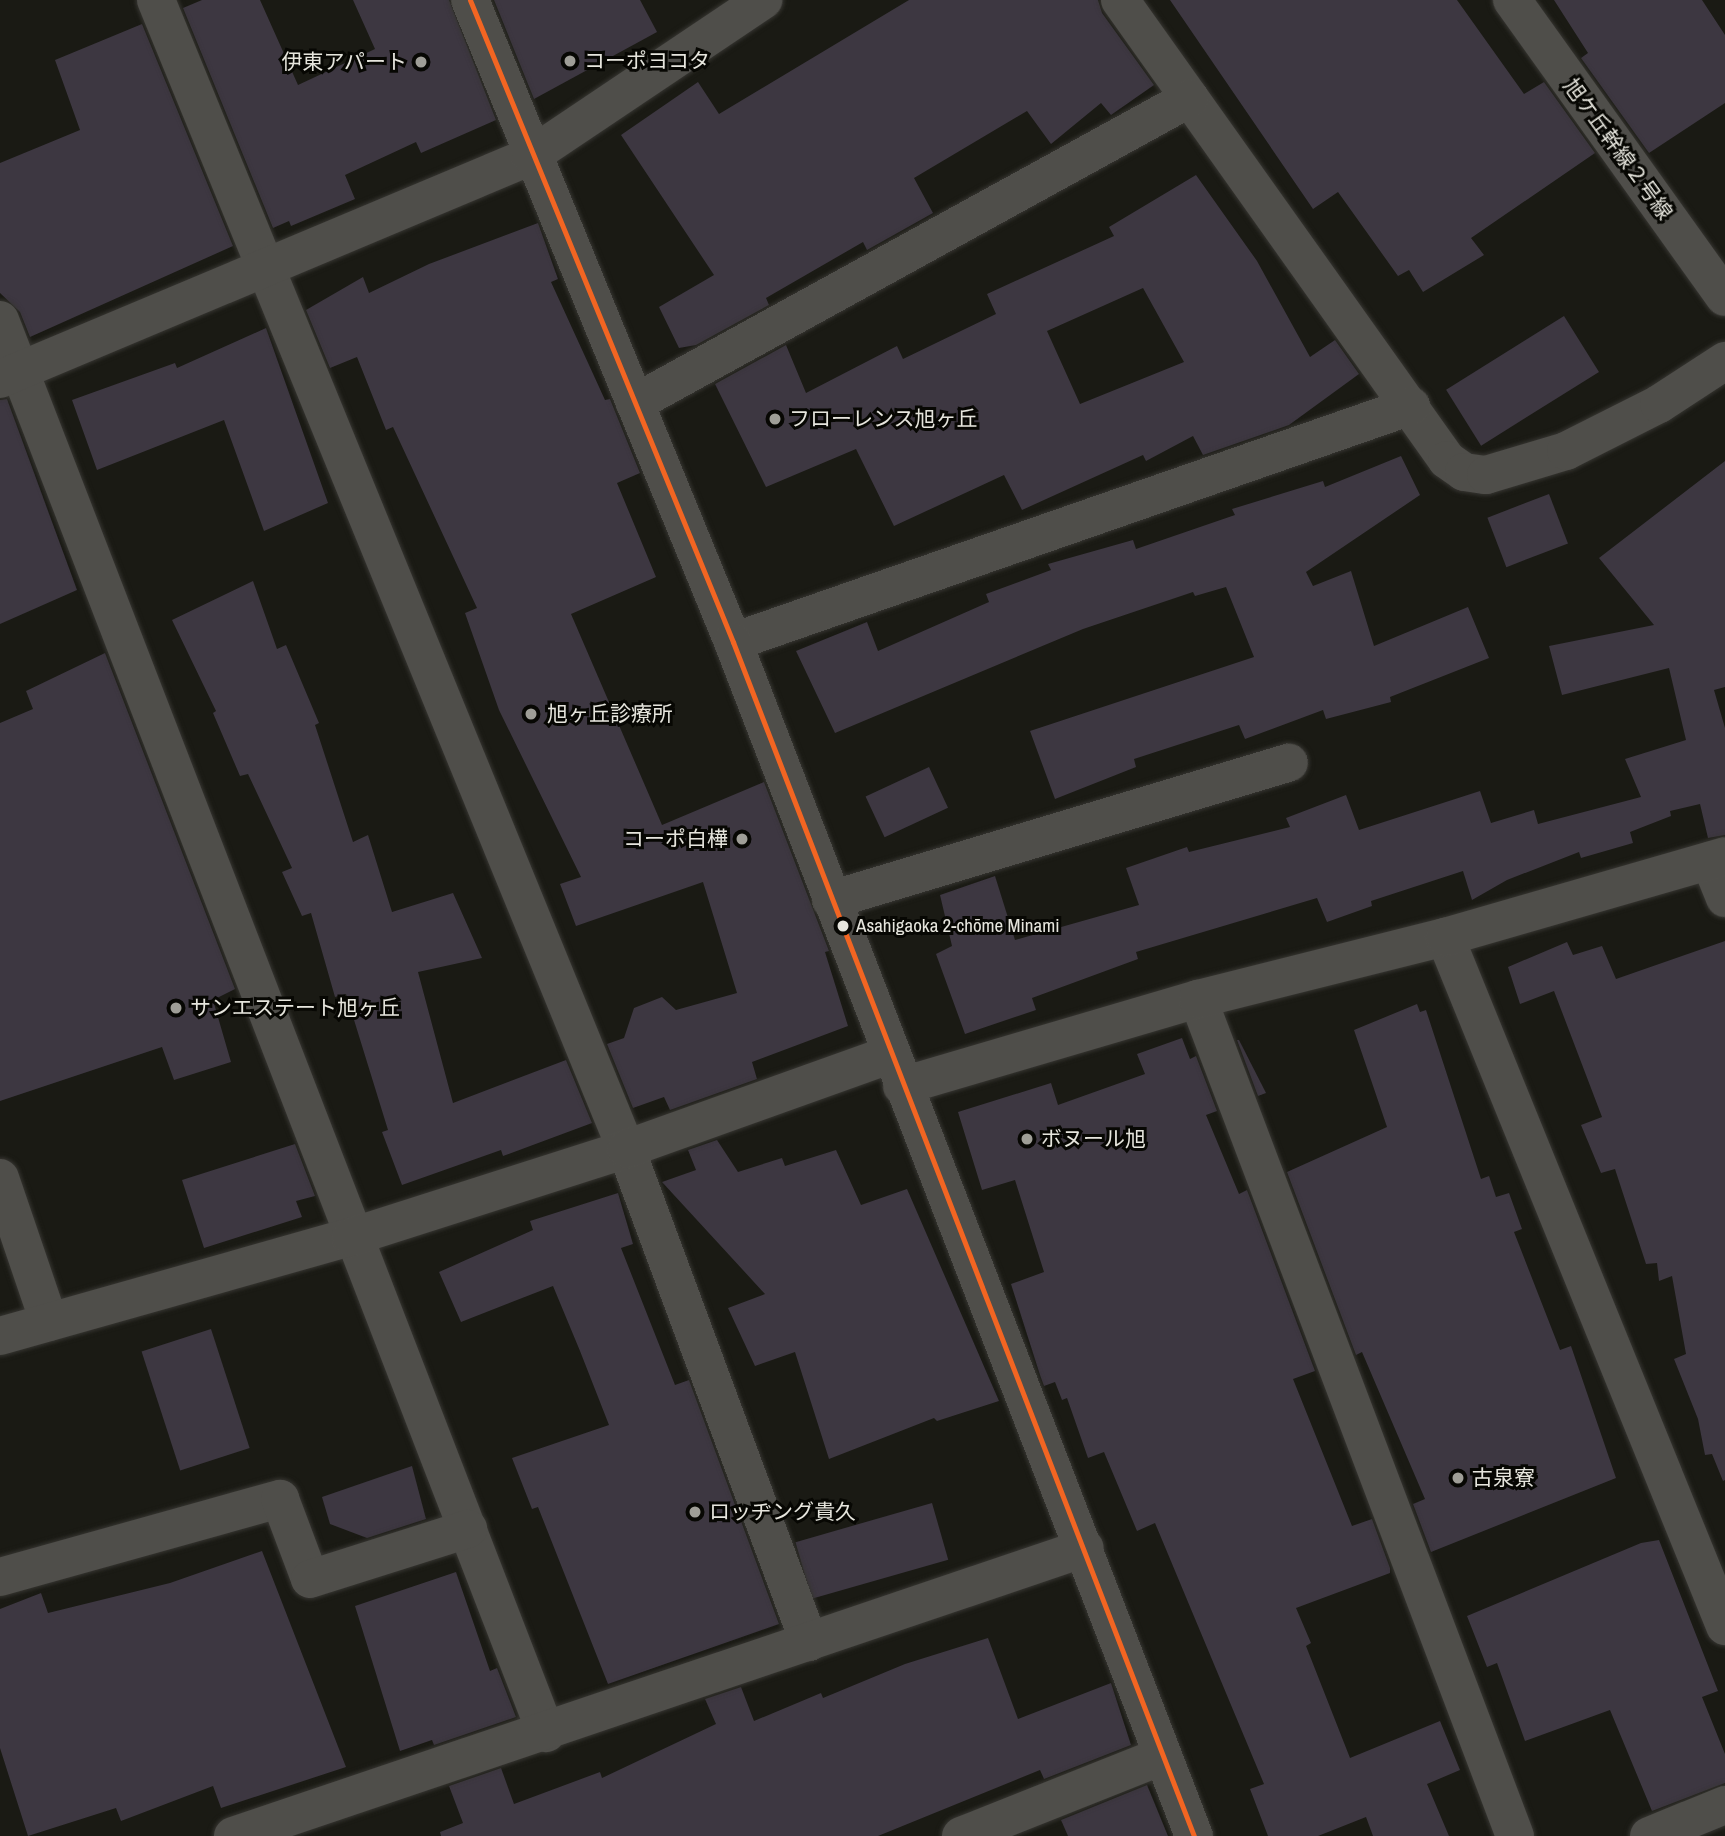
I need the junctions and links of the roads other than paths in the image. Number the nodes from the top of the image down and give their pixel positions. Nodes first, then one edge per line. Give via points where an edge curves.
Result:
1 (156, 0) edge
2 (470, 0) edge
3 (763, 0) edge
4 (1120, 0) edge
5 (1512, 0) edge
6 (1190, 97) junction
7 (531, 156) junction
8 (269, 266) junction
9 (1725, 297) edge
10 (0, 320) edge
11 (1725, 361) edge
12 (9, 375) edge
13 (635, 403) junction
14 (1411, 406) junction
15 (733, 642) junction
16 (1289, 763) dead end
17 (1718, 859) edge
18 (1725, 898) edge
19 (831, 900) junction
20 (1445, 937) junction
21 (1198, 999) junction
22 (897, 1070) junction
23 (626, 1149) junction
24 (0, 1178) edge
25 (351, 1237) junction
26 (49, 1322) junction
27 (0, 1336) edge
28 (468, 1529) junction
29 (1085, 1548) junction
30 (0, 1577) edge
31 (1725, 1626) edge
32 (809, 1642) junction
33 (546, 1733) junction
34 (1162, 1756) junction
35 (1725, 1805) edge
36 (233, 1836) edge
37 (961, 1836) edge
38 (1194, 1836) edge
39 (1515, 1836) edge
40 (1649, 1836) edge

1 - 8 street
2 - 7 street
3 - 7 street
4 - 6 street
5 - 9 street, 旭ケ丘幹線２号線
6 - 13 street
6 - 14 street
7 - 8 street
7 - 13 street
8 - 12 street
8 - 23 street
10 - 12 street
11 - 14 street via 1659,404 1566,451 1486,475 1464,472 1447,460
12 - 25 street
13 - 15 street
14 - 15 street
15 - 19 street
16 - 19 street
17 - 18 street
17 - 20 street
19 - 22 street
20 - 21 street
20 - 31 street
21 - 22 street
21 - 39 street
22 - 23 street
22 - 29 street
23 - 25 street
23 - 32 street
24 - 26 street
25 - 26 street
25 - 28 street
26 - 27 street
28 - 30 street via 310,1579 281,1499
28 - 33 street
29 - 32 street
29 - 34 street
32 - 33 street
33 - 36 street
34 - 37 street
34 - 38 street
35 - 40 street

